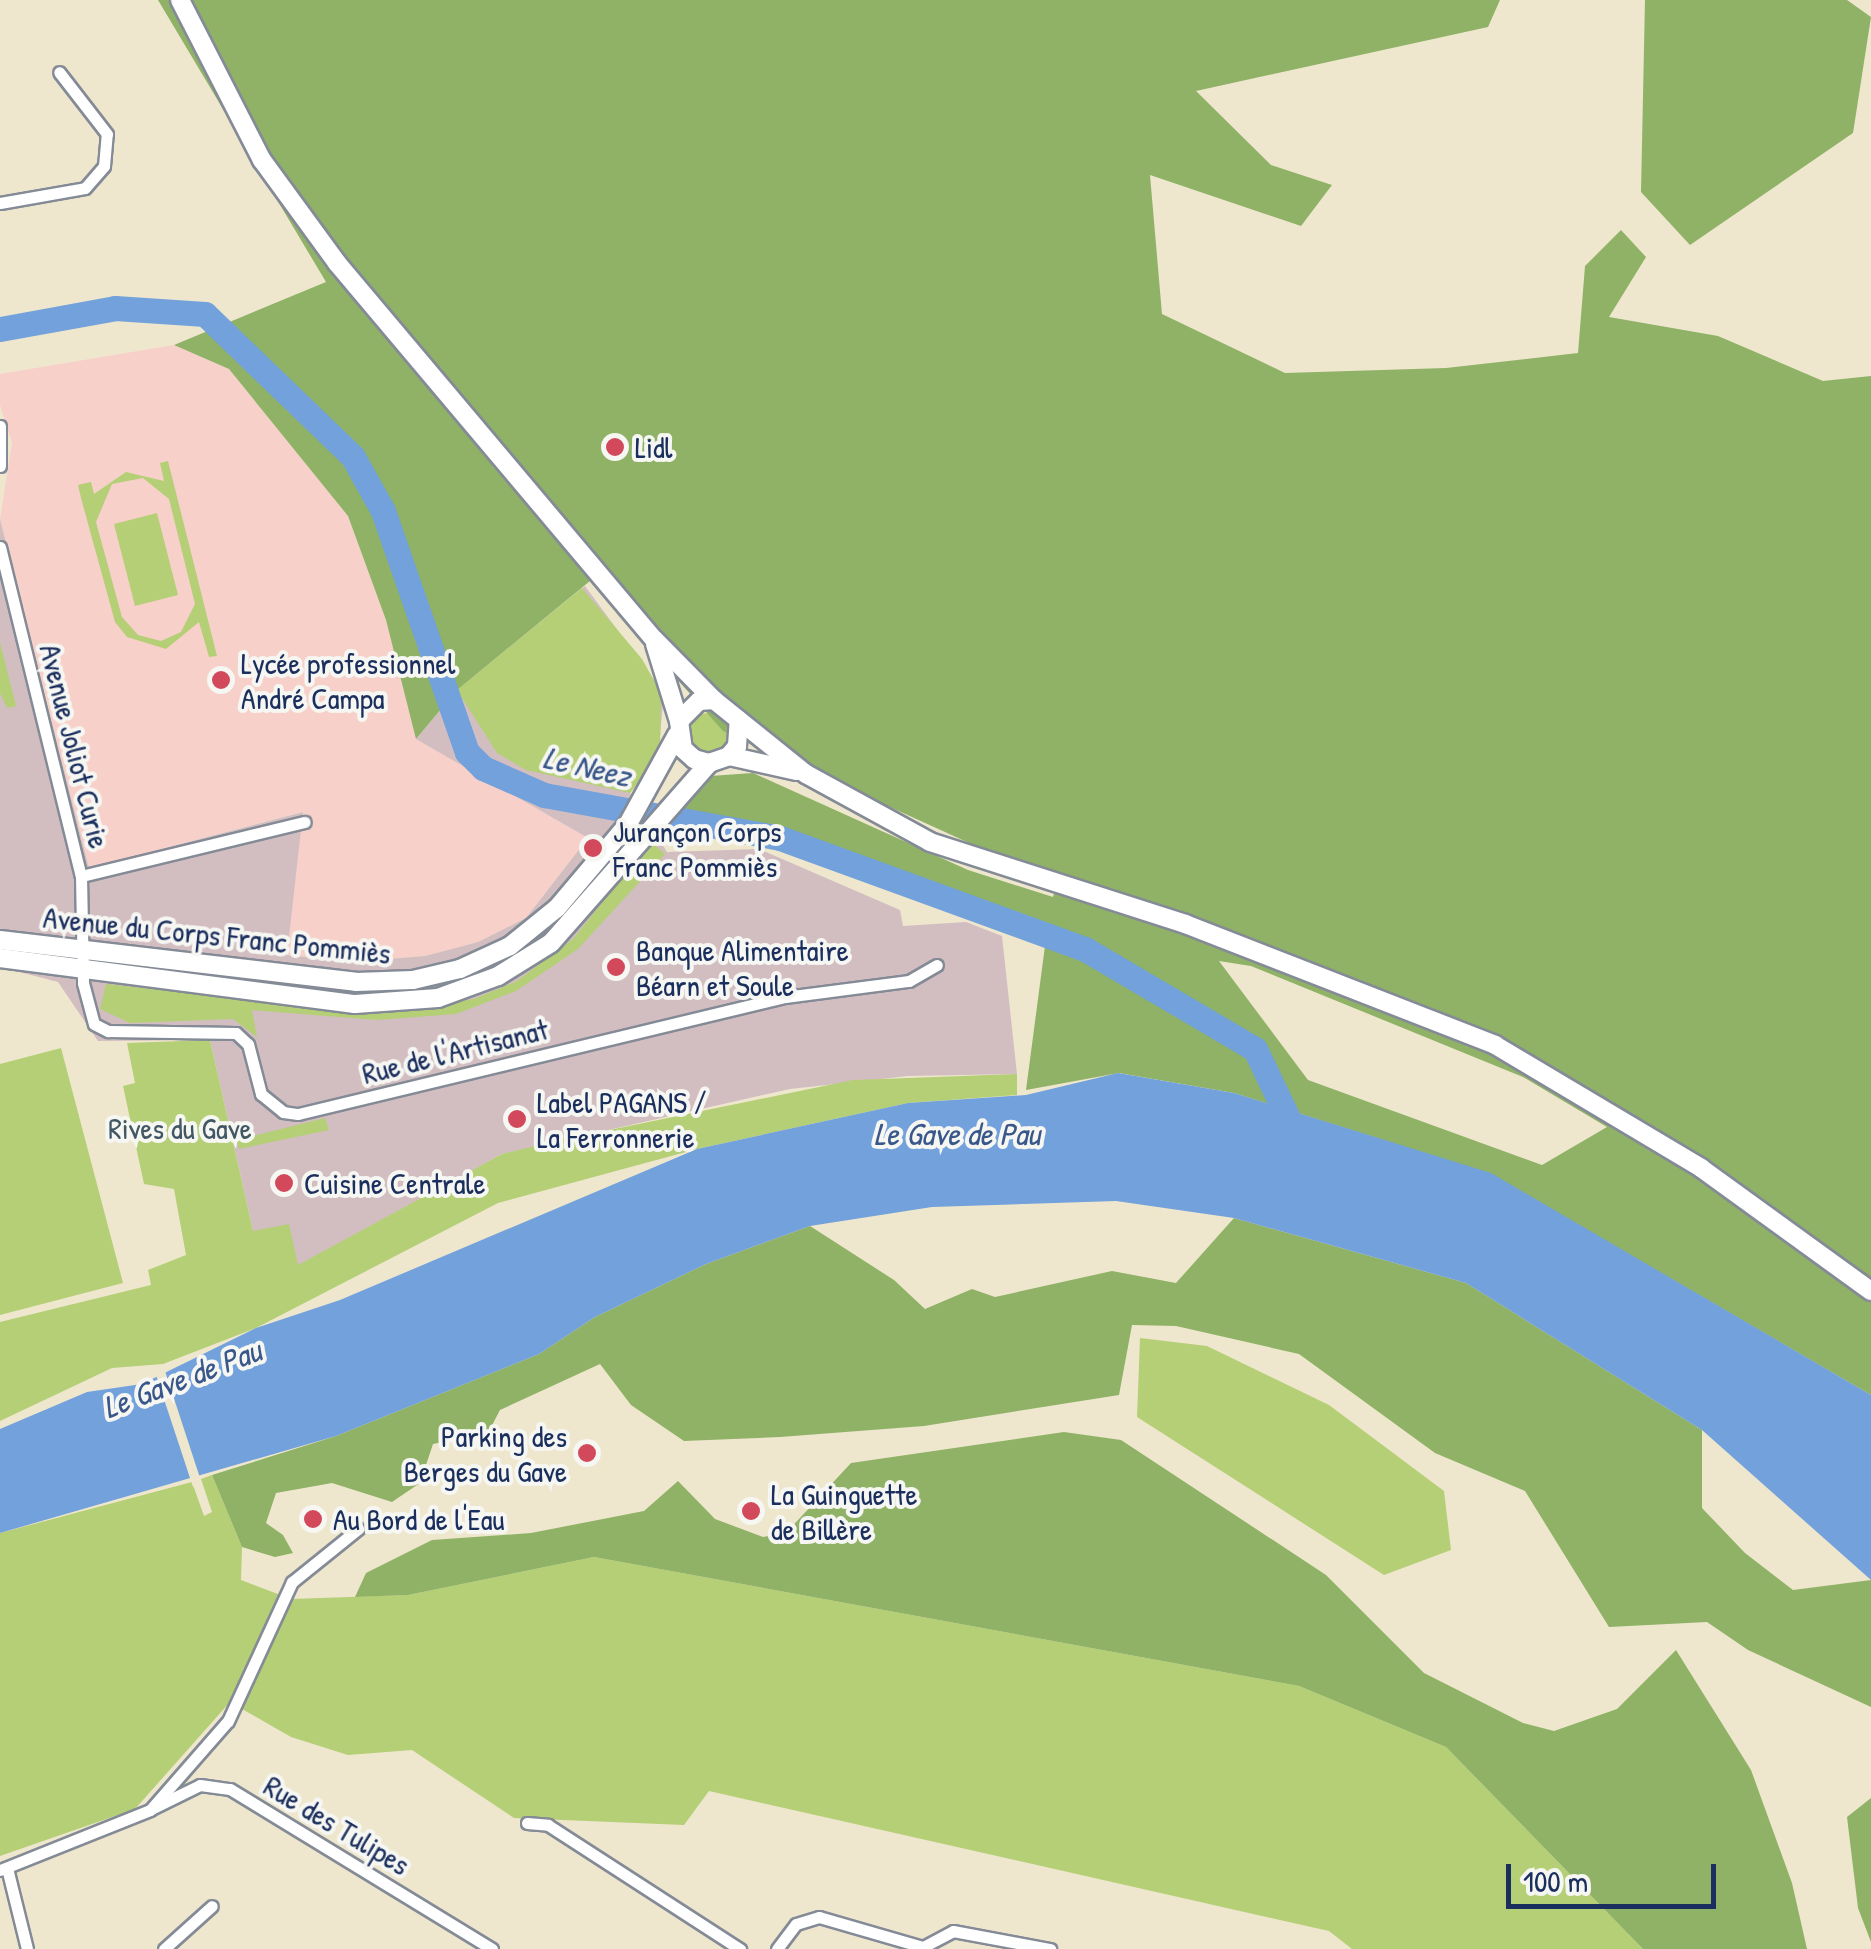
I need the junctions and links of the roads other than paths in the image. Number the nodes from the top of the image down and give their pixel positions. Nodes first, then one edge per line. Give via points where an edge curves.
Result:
1 (180, 0) edge
2 (59, 72) dead end
3 (0, 203) edge
4 (0, 426) edge
5 (0, 466) edge
6 (0, 547) edge
7 (654, 639) junction
8 (714, 700) junction
9 (739, 720) junction
10 (678, 728) junction
11 (728, 756) junction
12 (709, 763) junction
13 (806, 774) junction
14 (305, 822) dead end
15 (80, 876) junction
16 (0, 940) edge
17 (0, 958) edge
18 (82, 960) junction
19 (937, 965) dead end
20 (1871, 1291) edge
21 (358, 1529) dead end
22 (150, 1810) junction
23 (527, 1823) dead end
24 (3, 1869) edge
25 (212, 1906) dead end
26 (1026, 1947) edge
27 (27, 1949) edge
28 (164, 1949) edge
29 (492, 1949) edge
30 (740, 1949) edge
31 (777, 1949) edge
32 (1050, 1949) edge

1 - 7 main road via 262,160 337,263
2 - 3 street via 107,134 104,166 85,188
4 - 5 street
6 - 15 street, Avenue Joliot Curie
7 - 8 main road
7 - 10 main road
8 - 9 main road
8 - 10 main road via 699,701
9 - 11 main road via 741,734
9 - 13 main road
10 - 12 main road via 683,749
10 - 18 main road, Avenue du Corps Franc Pommiès via 628,824 534,928 488,957 437,976 356,982
11 - 12 main road
11 - 13 main road
12 - 18 main road, Avenue du Corps Franc Pommiès via 551,944 498,976 438,998 355,1004
13 - 20 main road via 930,842 1185,924 1494,1046 1701,1168
14 - 15 street
15 - 18 street, Avenue Joliot Curie
16 - 18 main road, Avenue du Corps Franc Pommiès
17 - 18 main road, Avenue du Corps Franc Pommiès
18 - 19 street, Rue de l'Artisanat via 94,1024 108,1031 236,1033 248,1044 260,1094 282,1112 298,1114 785,997 909,980
21 - 22 street via 292,1582 228,1721
22 - 24 street, Rue des Tulipes
22 - 29 street, Rue des Tulipes via 200,1785 230,1789
23 - 30 street via 548,1825
24 - 27 street
25 - 28 street
26 - 31 street via 953,1931 922,1947 819,1916 796,1924
26 - 32 street

